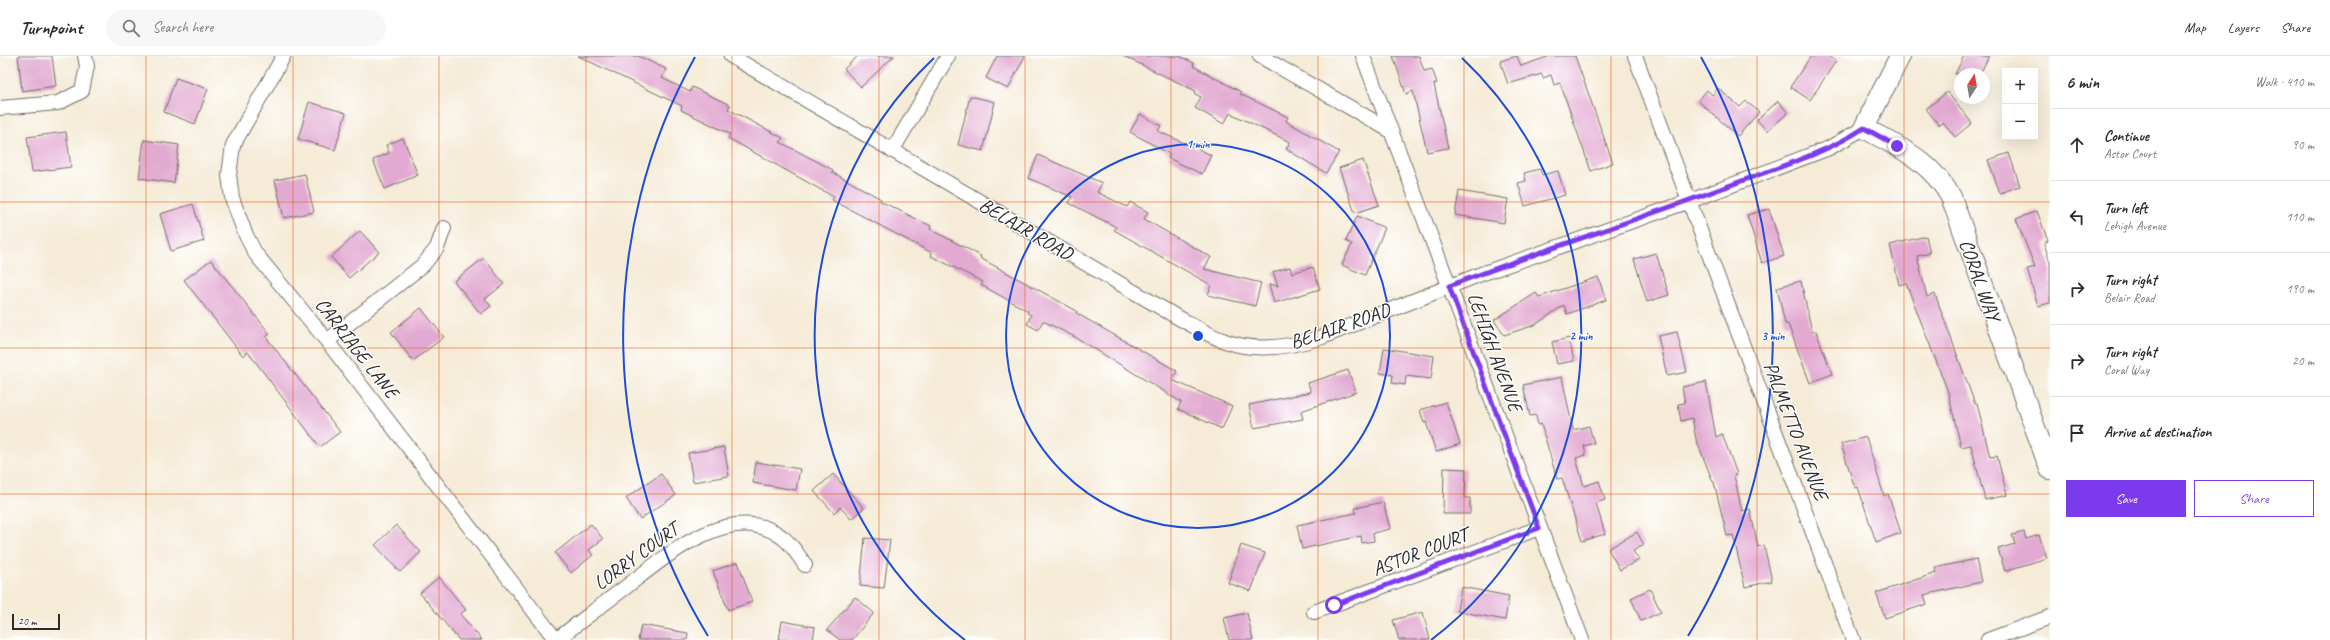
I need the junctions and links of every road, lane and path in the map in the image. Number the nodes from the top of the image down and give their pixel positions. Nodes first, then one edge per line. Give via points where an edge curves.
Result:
1 (85, 56) edge
2 (731, 56) edge
3 (948, 56) edge
4 (1260, 56) edge
5 (1363, 56) edge
6 (1635, 56) edge
7 (1900, 56) edge
8 (283, 57) edge
9 (0, 108) edge
10 (1864, 128) junction
11 (1391, 131) junction
12 (892, 151) junction
13 (1690, 201) junction
14 (444, 228) dead end
15 (1449, 286) junction
16 (327, 341) junction
17 (2050, 468) edge
18 (1539, 528) junction
19 (805, 565) dead end
20 (1314, 612) dead end
21 (2050, 617) edge
22 (556, 640) edge
23 (1582, 640) edge
24 (1853, 640) edge
25 (1988, 640) edge

1 - 9 street via 87,66 82,91 58,103
2 - 12 street, BELAIR ROAD
3 - 12 street
4 - 11 street
5 - 11 street, LEHIGH AVENUE
6 - 13 street, PALMETTO AVENUE
7 - 10 street
8 - 16 street, CARRIAGE LANE via 233,145 229,175 232,198 245,233 256,252
10 - 13 street, BELAIR ROAD via 1829,148
10 - 17 street, CORAL WAY via 1917,157 1944,184 1951,197
11 - 15 street, LEHIGH AVENUE
12 - 15 street, BELAIR ROAD via 1178,317 1225,341 1267,348 1304,343
13 - 15 street, BELAIR ROAD
13 - 24 street, PALMETTO AVENUE
14 - 16 street via 437,248 423,265
15 - 18 street, LEHIGH AVENUE
16 - 22 street, CARRIAGE LANE
18 - 20 street, ASTOR COURT
18 - 23 street, LEHIGH AVENUE
19 - 22 street, LORRY COURT via 793,547 773,531 746,525 709,532 679,546
21 - 25 street

